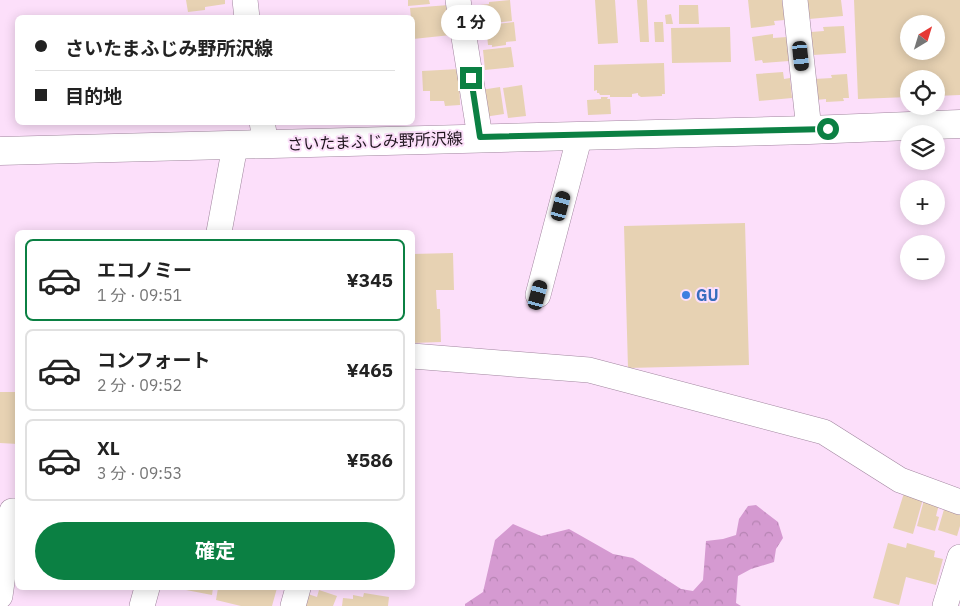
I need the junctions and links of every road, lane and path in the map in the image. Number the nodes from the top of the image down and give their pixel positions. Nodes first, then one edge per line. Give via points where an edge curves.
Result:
1 (245, 0) edge
2 (458, 0) edge
3 (795, 0) edge
4 (247, 15) edge
5 (960, 124) edge
6 (809, 130) junction
7 (264, 133) edge
8 (580, 135) junction
9 (480, 137) junction
10 (234, 146) junction
11 (0, 151) edge
12 (219, 230) edge
13 (538, 295) dead end
14 (415, 356) edge
15 (960, 502) edge
16 (12, 511) dead end
17 (960, 557) edge
18 (146, 590) edge
19 (297, 590) edge
20 (0, 596) edge
21 (142, 606) edge
22 (292, 606) edge
23 (945, 606) edge

1 - 4 street
2 - 9 street
3 - 6 street
5 - 6 main road, さいたまふじみ野所沢線
6 - 8 main road, さいたまふじみ野所沢線
7 - 9 main road, さいたまふじみ野所沢線
7 - 10 main road, さいたまふじみ野所沢線
8 - 9 main road, さいたまふじみ野所沢線
8 - 13 street
10 - 11 main road, さいたまふじみ野所沢線
10 - 12 street
14 - 15 street via 589,370 824,432 900,480
16 - 20 street
17 - 23 street
18 - 21 street
19 - 22 street

